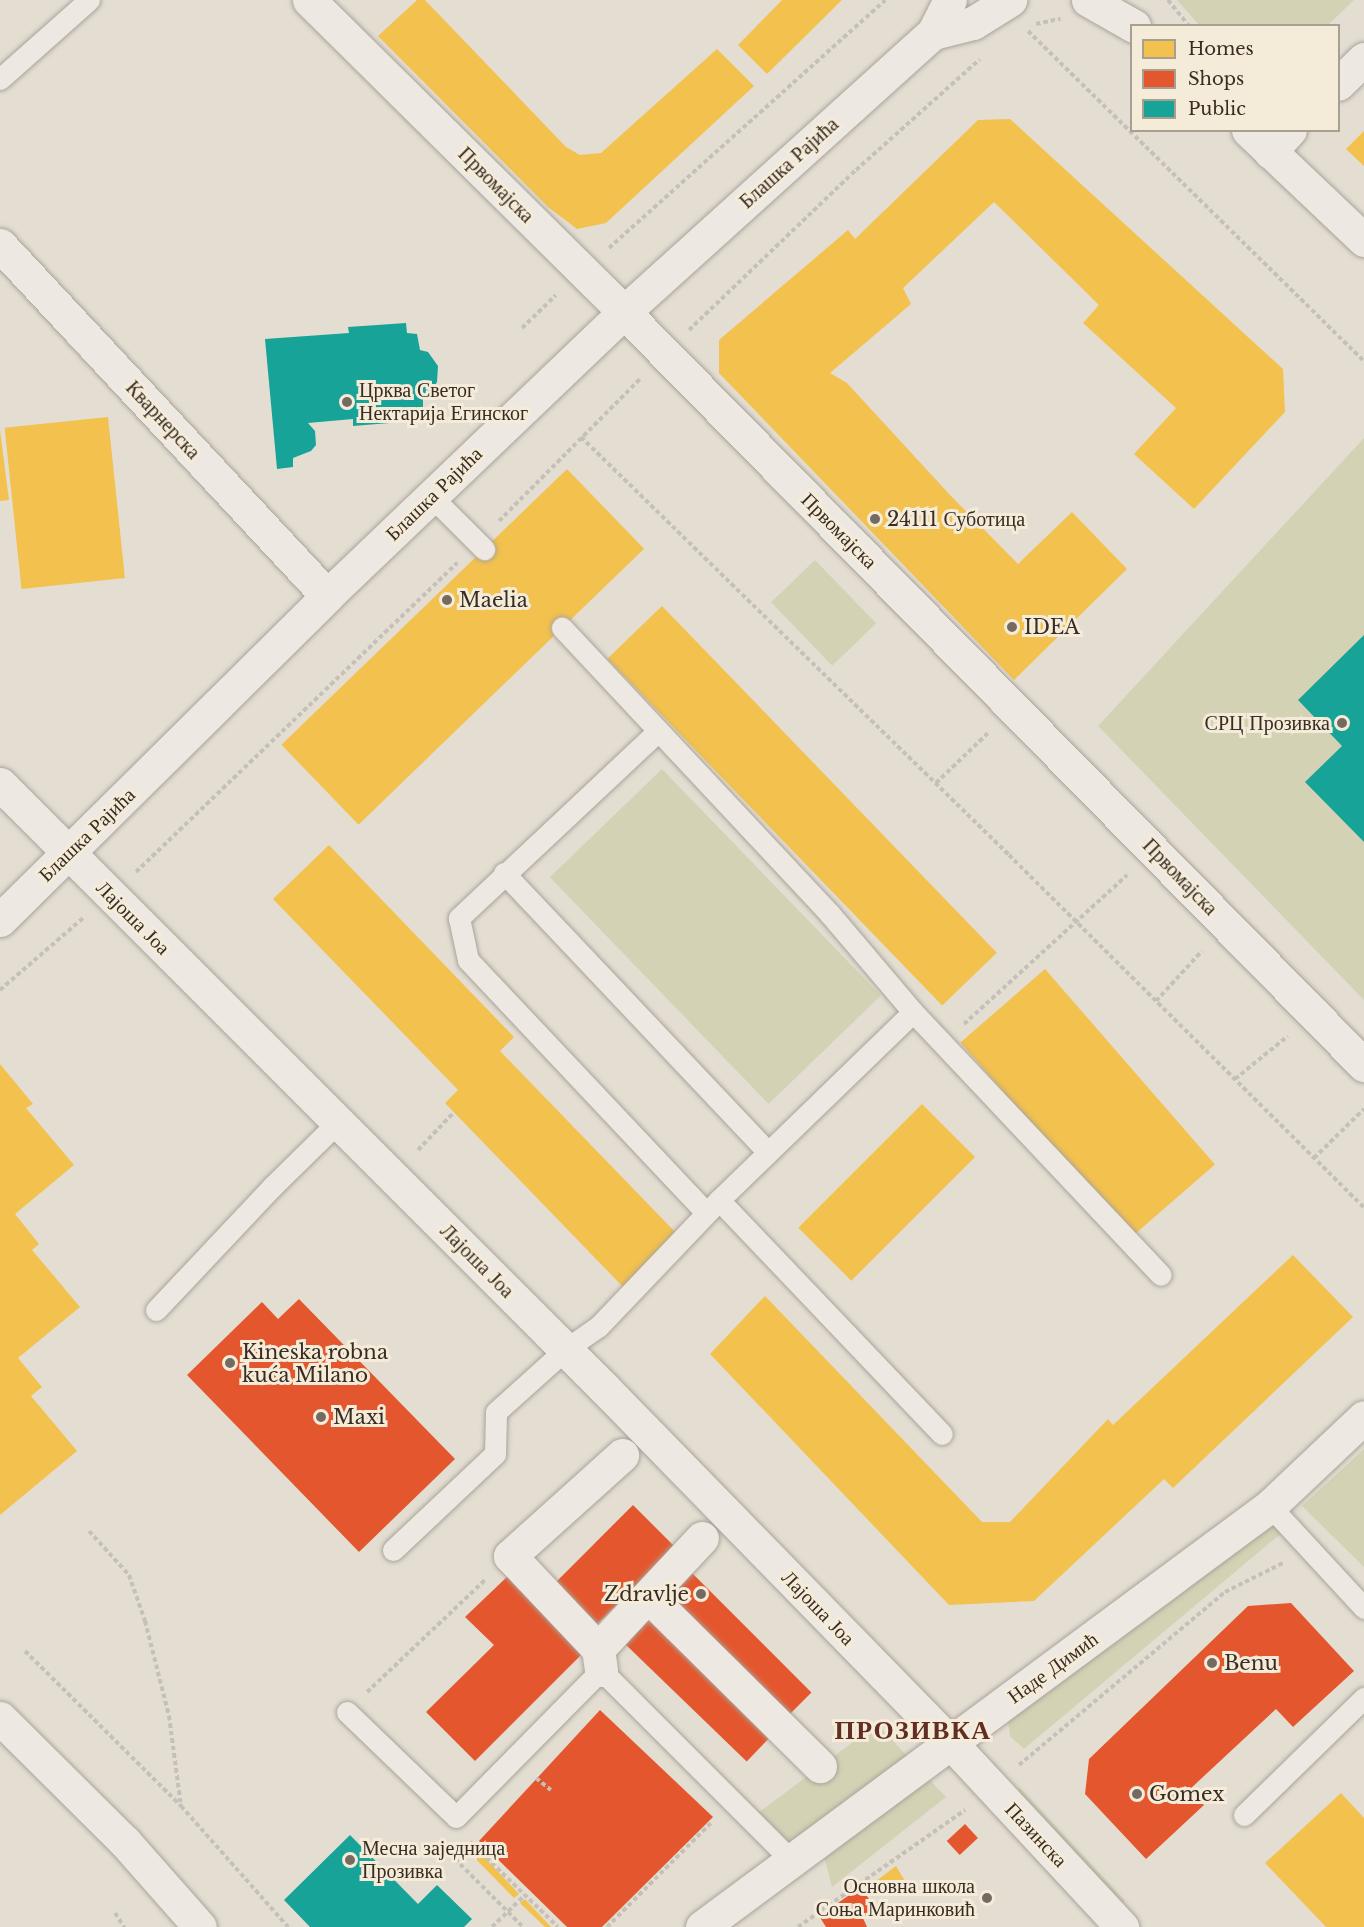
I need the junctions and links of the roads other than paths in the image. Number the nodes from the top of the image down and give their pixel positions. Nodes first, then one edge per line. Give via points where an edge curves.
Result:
1 (89, 0) edge
2 (309, 0) edge
3 (950, 0) edge
4 (1089, 0) edge
5 (1129, 0) edge
6 (1015, 12) edge
7 (1131, 24) edge
8 (1145, 24) edge
9 (933, 33) junction
10 (1364, 59) edge
11 (0, 80) edge
12 (1340, 82) edge
13 (1269, 138) edge
14 (1364, 240) edge
15 (0, 245) edge
16 (624, 312) junction
17 (432, 497) junction
18 (481, 546) road end
19 (327, 596) junction
20 (562, 628) dead end
21 (657, 732) junction
22 (0, 784) edge
23 (69, 853) junction
24 (504, 873) junction
25 (0, 920) edge
26 (912, 1012) junction
27 (1364, 1065) edge
28 (337, 1123) junction
29 (768, 1152) junction
30 (712, 1207) junction
31 (1161, 1275) dead end
32 (156, 1310) dead end
33 (566, 1349) junction
34 (1364, 1417) edge
35 (942, 1434) dead end
36 (622, 1455) dead end
37 (1270, 1506) junction
38 (702, 1538) dead end
39 (393, 1550) dead end
40 (648, 1596) junction
41 (1364, 1608) edge
42 (600, 1660) junction
43 (1364, 1698) edge
44 (347, 1712) road end
45 (0, 1718) edge
46 (950, 1742) junction
47 (820, 1766) dead end
48 (1244, 1815) dead end
49 (792, 1861) junction
50 (200, 1927) edge
51 (702, 1927) edge
52 (1122, 1927) edge

1 - 11 lane
2 - 16 street, Првомајска
3 - 9 street, Блашка Рајића
4 - 7 street
5 - 8 street
6 - 9 street, Блашка Рајића
9 - 16 street, Блашка Рајића
10 - 12 street
13 - 14 street
15 - 19 street, Кварнерска
16 - 17 street, Блашка Рајића
16 - 27 street, Првомајска
17 - 18 lane
17 - 19 street, Блашка Рајића
19 - 23 street, Блашка Рајића
20 - 21 lane
21 - 24 lane
21 - 26 lane via 829,913
22 - 23 street, Лајоша Јоа
23 - 25 street, Блашка Рајића
23 - 28 street, Лајоша Јоа
24 - 29 lane
24 - 30 lane via 459,918 468,960
26 - 29 lane
26 - 31 lane
28 - 32 lane
28 - 33 street, Лајоша Јоа
29 - 30 lane
30 - 33 lane via 599,1326
30 - 35 lane
33 - 39 lane via 496,1412 495,1455
33 - 46 street, Лајоша Јоа
34 - 37 street, Наде Димић
36 - 42 street via 510,1556
37 - 41 lane
37 - 46 street, Наде Димић
38 - 40 street
40 - 42 street
40 - 47 street
42 - 44 lane via 456,1817
42 - 49 lane
43 - 48 lane
45 - 50 street via 125,1842
46 - 49 street, Наде Димић
46 - 52 street, Пазинска
49 - 51 street, Наде Димић

